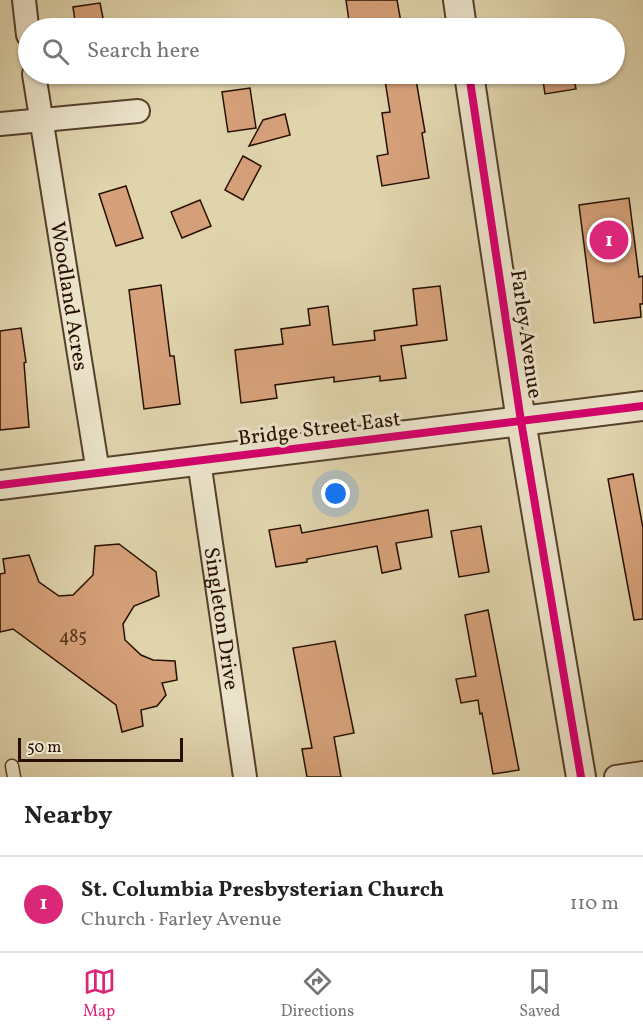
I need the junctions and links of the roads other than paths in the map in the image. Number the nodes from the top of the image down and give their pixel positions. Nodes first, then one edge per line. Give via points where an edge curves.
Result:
1 (24, 0) edge
2 (458, 0) edge
3 (26, 18) edge
4 (461, 18) edge
5 (35, 84) edge
6 (470, 84) edge
7 (138, 111) dead end
8 (40, 119) junction
9 (0, 124) edge
10 (643, 406) edge
11 (521, 422) junction
12 (199, 460) junction
13 (98, 472) junction
14 (0, 485) edge
15 (643, 773) edge
16 (245, 777) edge
17 (581, 777) edge
18 (616, 777) edge

1 - 3 street
2 - 4 street
5 - 8 street, Woodland Acres
6 - 11 street, Farley Avenue
7 - 8 street
8 - 9 street
8 - 13 street, Woodland Acres
10 - 11 street, Bridge Street East
11 - 12 street, Bridge Street East
11 - 17 street, Farley Avenue
12 - 13 street, Bridge Street East
12 - 16 street, Singleton Drive
13 - 14 street, Bridge Street East
15 - 18 street

